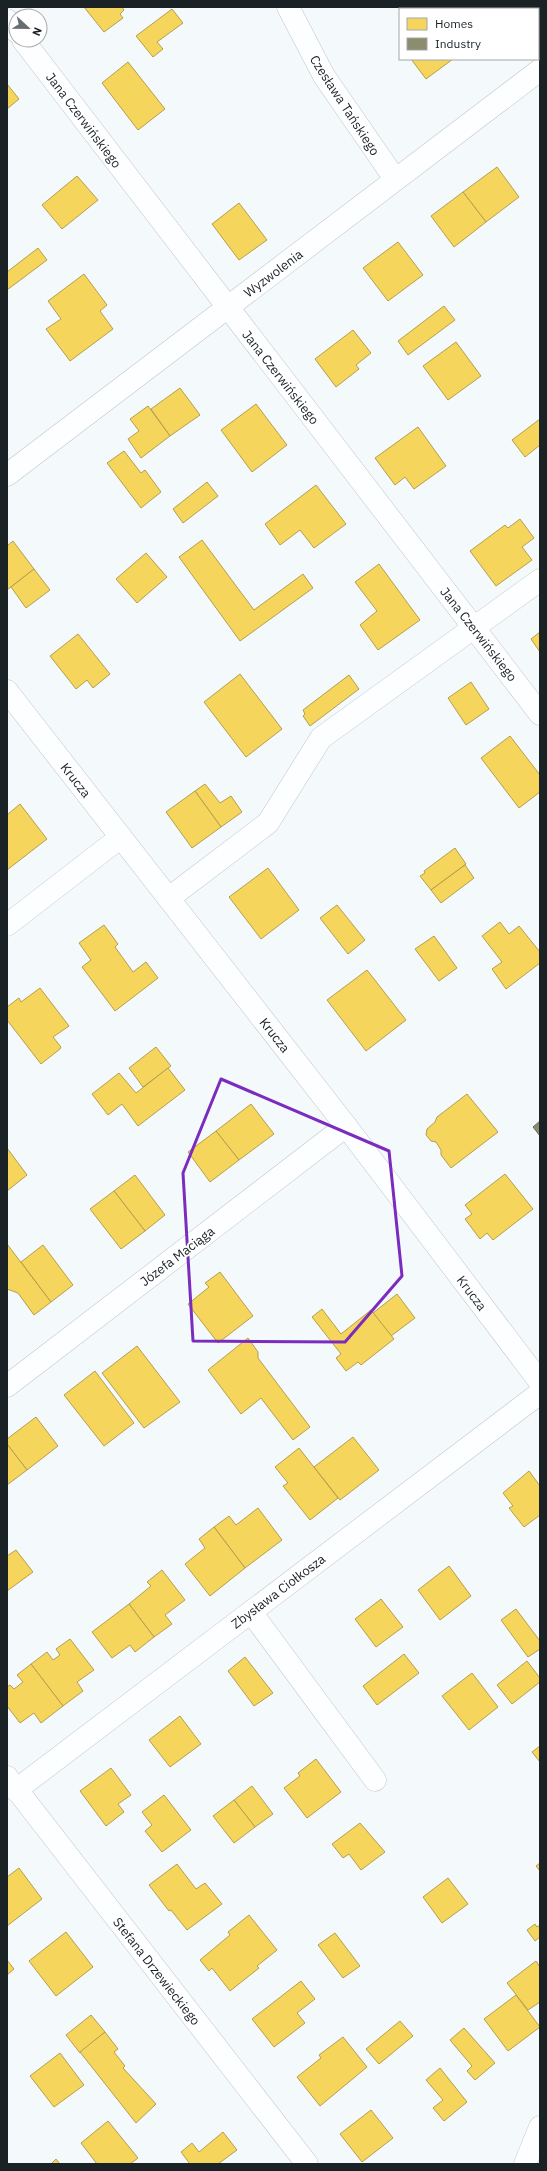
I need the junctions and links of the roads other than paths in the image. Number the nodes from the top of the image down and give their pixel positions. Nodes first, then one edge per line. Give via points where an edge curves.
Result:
1 (288, 7) edge
2 (28, 48) edge
3 (540, 70) edge
4 (395, 180) junction
5 (228, 308) junction
6 (7, 475) edge
7 (540, 580) edge
8 (474, 628) junction
9 (7, 691) edge
10 (540, 714) edge
11 (121, 837) junction
12 (169, 898) junction
13 (7, 925) edge
14 (346, 1126) junction
15 (540, 1382) edge
16 (7, 1386) edge
17 (540, 1393) edge
18 (251, 1612) junction
19 (375, 1780) dead end
20 (12, 1783) edge
21 (540, 2127) edge
22 (307, 2164) edge
23 (525, 2164) edge

1 - 4 street, Czesława Tańskiego via 324,76
2 - 5 street, Jana Czerwińskiego
3 - 4 street, Wyzwolenia
4 - 5 street, Wyzwolenia
5 - 6 street, Wyzwolenia
5 - 8 street, Jana Czerwińskiego
7 - 8 street
8 - 10 street, Jana Czerwińskiego
8 - 12 street via 321,738 268,822
9 - 11 street, Krucza
11 - 12 street, Krucza
11 - 13 street
12 - 14 street, Krucza
14 - 15 street, Krucza
14 - 16 street, Józefa Maciąga
17 - 18 street, Zbysława Ciołkosza
18 - 19 street
18 - 20 street, Zbysława Ciołkosza
20 - 22 street, Stefana Drzewieckiego
21 - 23 street

